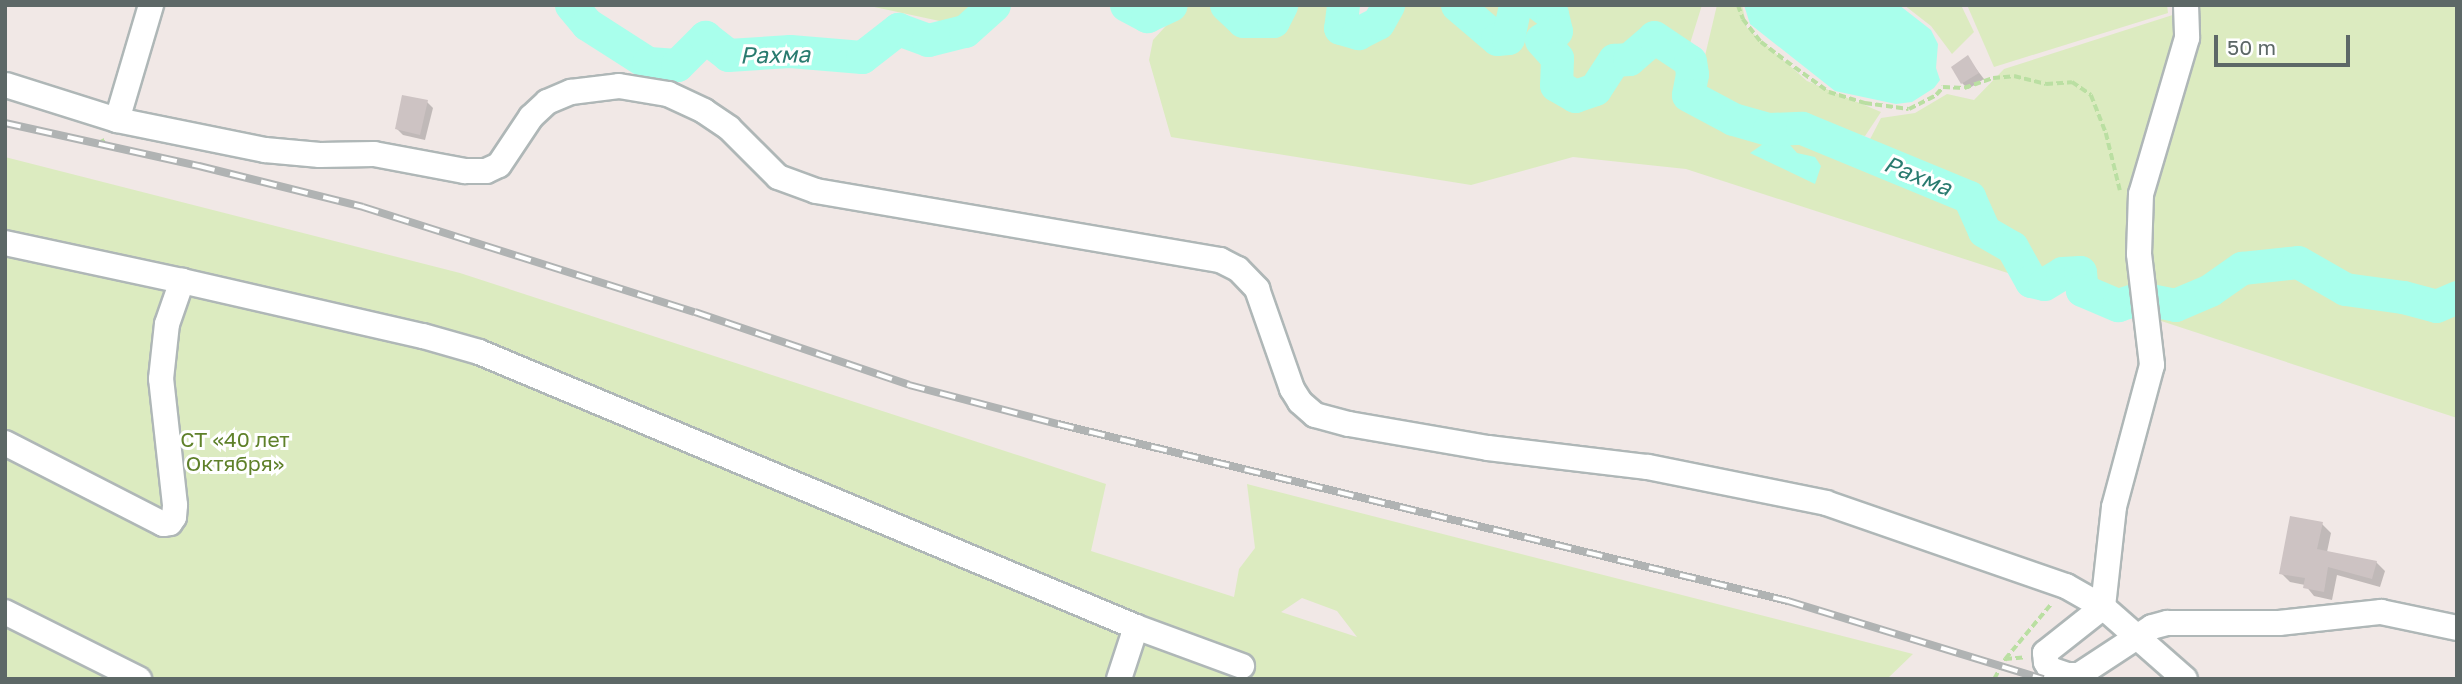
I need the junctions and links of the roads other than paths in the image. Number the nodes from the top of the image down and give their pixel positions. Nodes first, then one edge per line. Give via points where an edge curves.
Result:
1 (150, 5) edge
2 (2186, 5) edge
3 (6, 85) edge
4 (117, 120) junction
5 (5, 243) edge
6 (181, 281) junction
7 (5, 443) edge
8 (2103, 607) junction
9 (5, 612) edge
10 (1136, 628) junction
11 (2457, 628) edge
12 (2136, 637) junction
13 (1242, 666) dead end
14 (139, 679) edge
15 (1119, 679) edge
16 (2185, 679) edge

1 - 4 street
2 - 8 street via 2183,55 2141,194 2142,284 2152,365 2114,507
3 - 4 street
4 - 8 street via 265,150 374,154 486,172 499,165 531,117 547,102 571,92 619,86 668,94 729,128 778,177 816,191 1220,260 1238,269 1257,289 1292,389 1315,415 1488,448 1648,467 1826,503 2066,586
5 - 6 street
6 - 7 street via 167,324 161,379 175,505 170,523 163,524
6 - 10 street via 479,352
8 - 12 street
8 - 12 street via 2045,653 2050,669 2079,675
9 - 14 street
10 - 13 street
10 - 15 street
11 - 12 street via 2382,612 2279,623 2167,623
12 - 16 street

